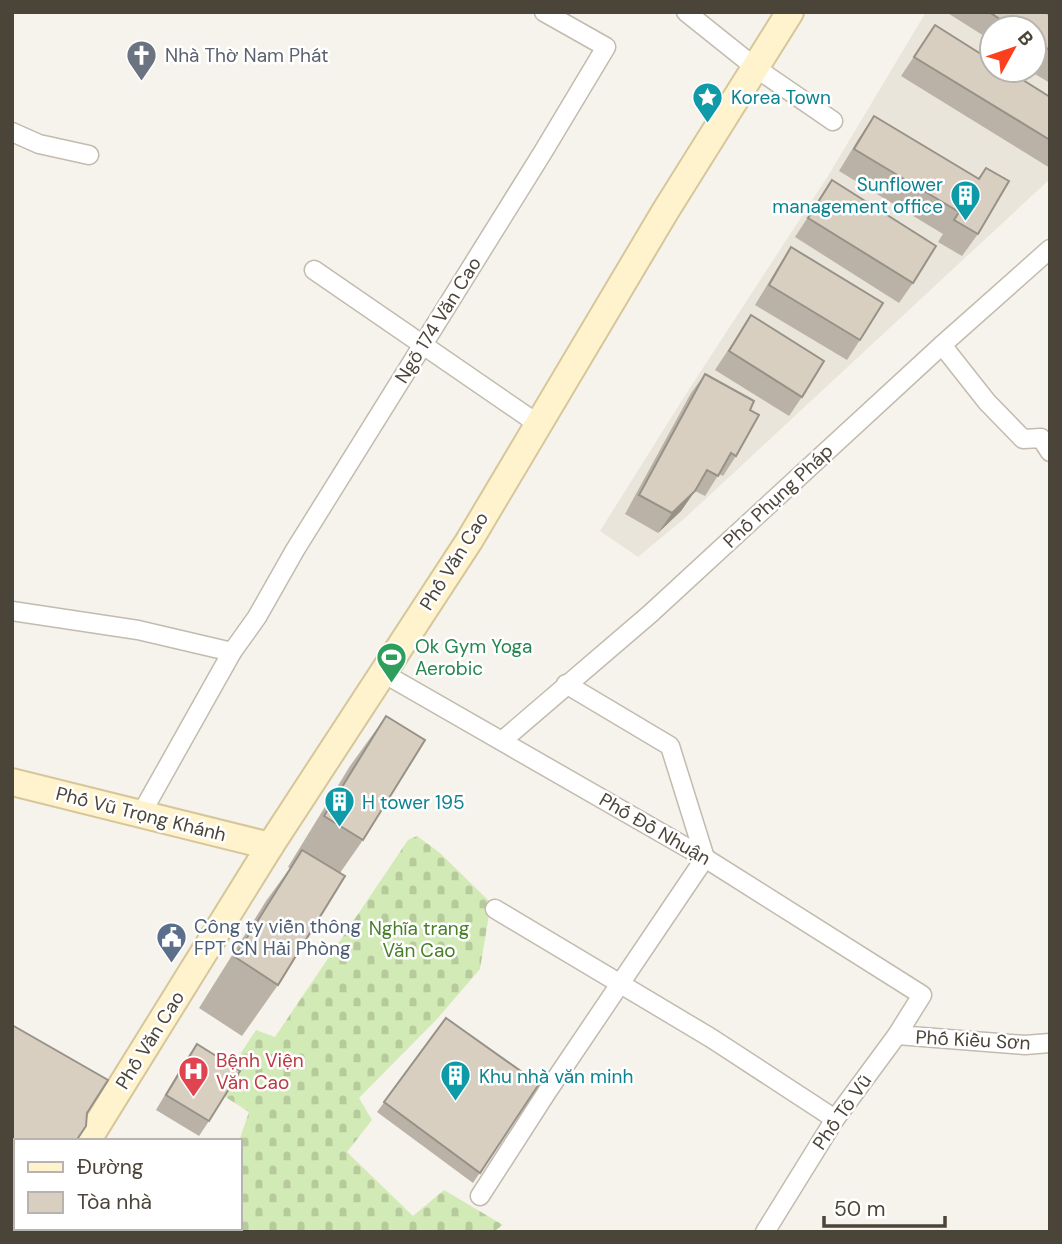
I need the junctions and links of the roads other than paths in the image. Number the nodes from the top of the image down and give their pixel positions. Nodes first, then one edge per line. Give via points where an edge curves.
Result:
1 (544, 12) edge
2 (686, 12) edge
3 (790, 12) edge
4 (755, 68) junction
5 (833, 121) dead end
6 (12, 132) edge
7 (89, 155) dead end
8 (1050, 249) edge
9 (314, 270) dead end
10 (423, 344) junction
11 (942, 345) junction
12 (538, 424) junction
13 (1050, 452) edge
14 (12, 611) edge
15 (232, 652) junction
16 (383, 673) junction
17 (566, 684) junction
18 (503, 740) junction
19 (12, 782) edge
20 (141, 814) junction
21 (270, 846) junction
22 (705, 858) junction
23 (495, 909) dead end
24 (621, 982) junction
25 (922, 995) joint
26 (897, 1035) junction
27 (1050, 1043) edge
28 (835, 1119) junction
29 (88, 1139) edge
30 (480, 1196) dead end
31 (765, 1232) edge

1 - 10 street, Ngõ 174 Văn Cao via 606,47
2 - 4 street
3 - 4 street, Phố Văn Cao
4 - 5 street
4 - 12 street, Phố Văn Cao
6 - 7 street via 39,144
8 - 11 street, Phố Phụng Pháp
9 - 10 street
10 - 12 street
10 - 15 street, Ngõ 174 Văn Cao
11 - 13 street via 1023,439 1041,438
11 - 17 street, Phố Phụng Pháp via 660,605
12 - 16 street, Phố Văn Cao
14 - 15 street via 138,630
15 - 20 street, Ngõ 174 Văn Cao
16 - 18 street, Phố Đỗ Nhuận
16 - 21 street, Phố Văn Cao
17 - 18 street, Phố Phụng Pháp
17 - 22 street via 670,746
18 - 22 street, Phố Đỗ Nhuận
19 - 20 street, Phố Vũ Trọng Khánh
20 - 21 street, Phố Vũ Trọng Khánh
21 - 29 street, Phố Văn Cao
22 - 24 street
22 - 25 street, Phố Đỗ Nhuận
23 - 24 street
24 - 28 street
24 - 30 street
25 - 26 street, Phố Tô Vũ
26 - 27 street, Phố Kiều Sơn
26 - 28 street, Phố Tô Vũ
28 - 31 street, Phố Tô Vũ

